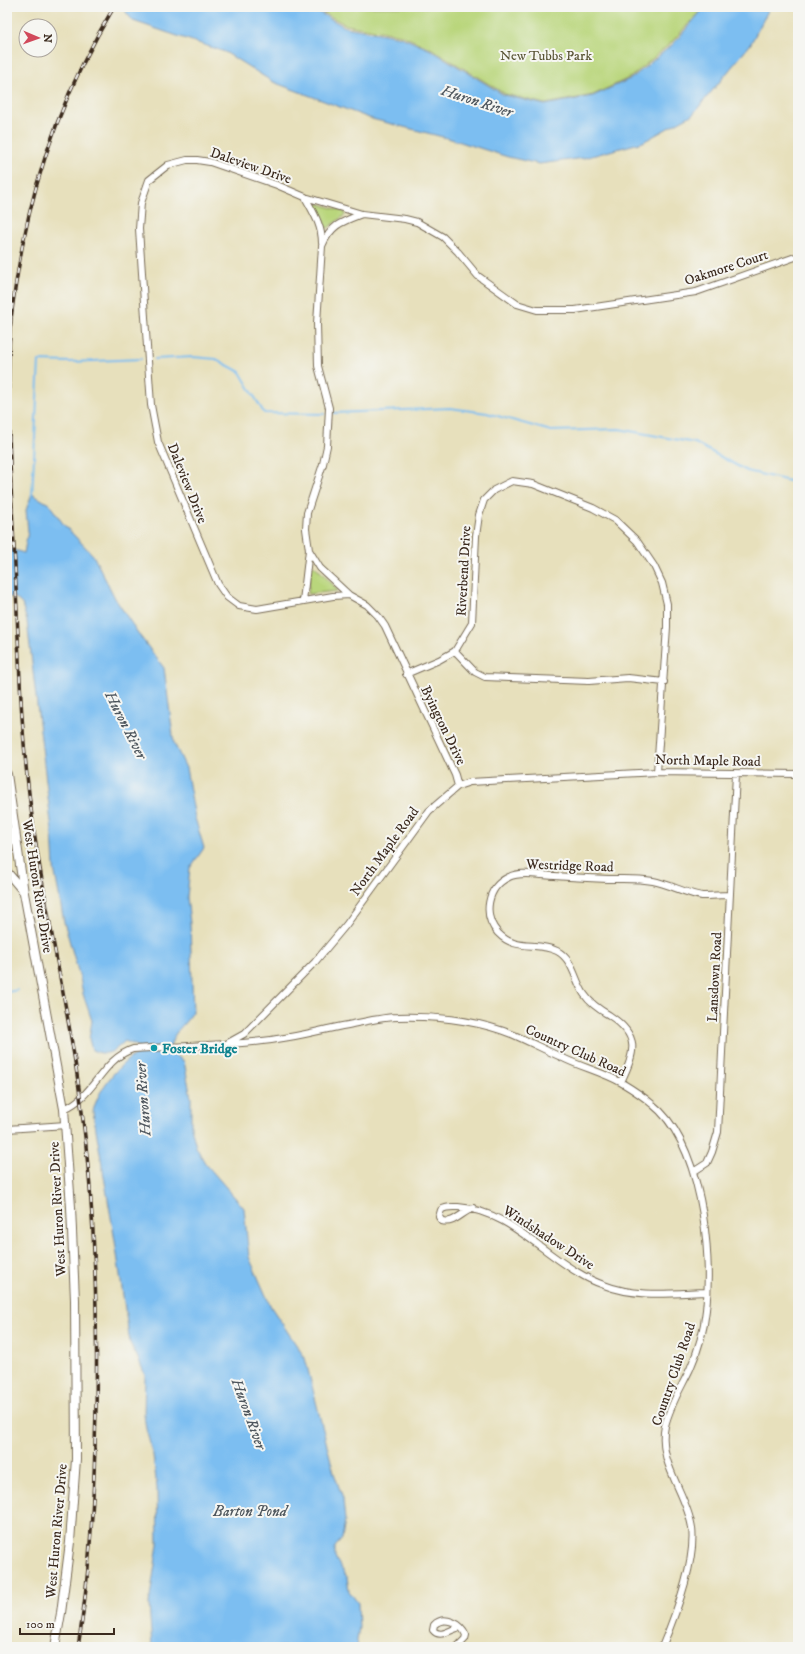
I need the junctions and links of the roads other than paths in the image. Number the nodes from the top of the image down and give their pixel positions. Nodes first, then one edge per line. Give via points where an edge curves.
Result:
1 (305, 197) junction
2 (362, 214) junction
3 (322, 246) junction
4 (798, 256) edge
5 (637, 301) joint
6 (309, 550) junction
7 (349, 595) junction
8 (303, 601) junction
9 (455, 651) junction
10 (406, 674) junction
11 (664, 682) junction
12 (657, 772) junction
13 (7, 774) edge
14 (736, 774) junction
15 (798, 774) edge
16 (458, 786) junction
17 (15, 824) junction
18 (7, 845) edge
19 (7, 872) edge
20 (24, 893) junction
21 (730, 895) junction
22 (226, 1044) junction
23 (621, 1082) junction
24 (64, 1109) junction
25 (66, 1125) junction
26 (7, 1129) edge
27 (693, 1172) junction
28 (473, 1208) junction
29 (708, 1292) junction
30 (460, 1627) dead end
31 (55, 1647) edge
32 (457, 1647) edge
33 (662, 1647) edge

1 - 2 street, Daleview Drive
1 - 3 street via 322,233
1 - 8 street, Daleview Drive via 210,162 187,160 168,165 149,180 141,203 139,229 151,405 158,442 218,584 227,597 239,606 257,610
2 - 3 street via 334,226
2 - 5 street, Daleview Drive via 405,219 429,228 443,237 478,276 517,304 537,310 555,311
3 - 6 street via 317,323 318,366 329,408 327,446 307,513
4 - 5 street, Oakmore Court via 696,292
6 - 7 street, Byington Drive via 320,568
6 - 8 street
7 - 8 street, Daleview Drive
7 - 10 street, Byington Drive via 367,605 378,616
9 - 10 street, Riverbend Drive
9 - 11 street via 475,672 485,677 574,681 628,678
9 - 11 street, Riverbend Drive via 472,623 476,536 484,500 494,490 512,481 533,484 593,508 615,520 637,541 654,566 662,583 667,604
10 - 16 street, Byington Drive
11 - 12 street, Riverbend Drive
12 - 14 street, North Maple Road
12 - 16 street, North Maple Road via 476,782
13 - 17 street, West Huron River Drive
14 - 15 street, North Maple Road
14 - 21 street, Lansdown Road
16 - 22 street, North Maple Road via 429,811 346,925 315,962 244,1034
17 - 18 street
17 - 20 street, West Huron River Drive
19 - 20 street
20 - 24 street, West Huron River Drive
21 - 23 street, Westridge Road via 702,896 654,881 630,878 578,878 528,874 509,876 492,894 488,902 488,915 497,931 514,944 557,952 566,960 584,994 592,1003 620,1022 628,1031 632,1040 632,1054
21 - 27 street, Lansdown Road via 718,1132 707,1162
22 - 23 street, Country Club Road via 279,1039 396,1017 433,1018 471,1024 512,1035
22 - 24 street, North Maple Road via 125,1052 117,1057 88,1092
23 - 27 street, Country Club Road via 653,1104 667,1118 682,1144
24 - 25 street, West Huron River Drive
25 - 26 street
25 - 31 street, West Huron River Drive via 74,1293 76,1445 70,1542 62,1613
27 - 29 street, Country Club Road via 704,1222
28 - 28 street, Windshadow Drive via 453,1221 442,1221 439,1217 443,1208
28 - 29 street, Windshadow Drive via 491,1214 578,1273 605,1286 627,1292
29 - 33 street, Country Club Road via 700,1341 669,1414 664,1436 666,1459 689,1514 692,1539 690,1559 675,1615
30 - 32 street via 466,1635

